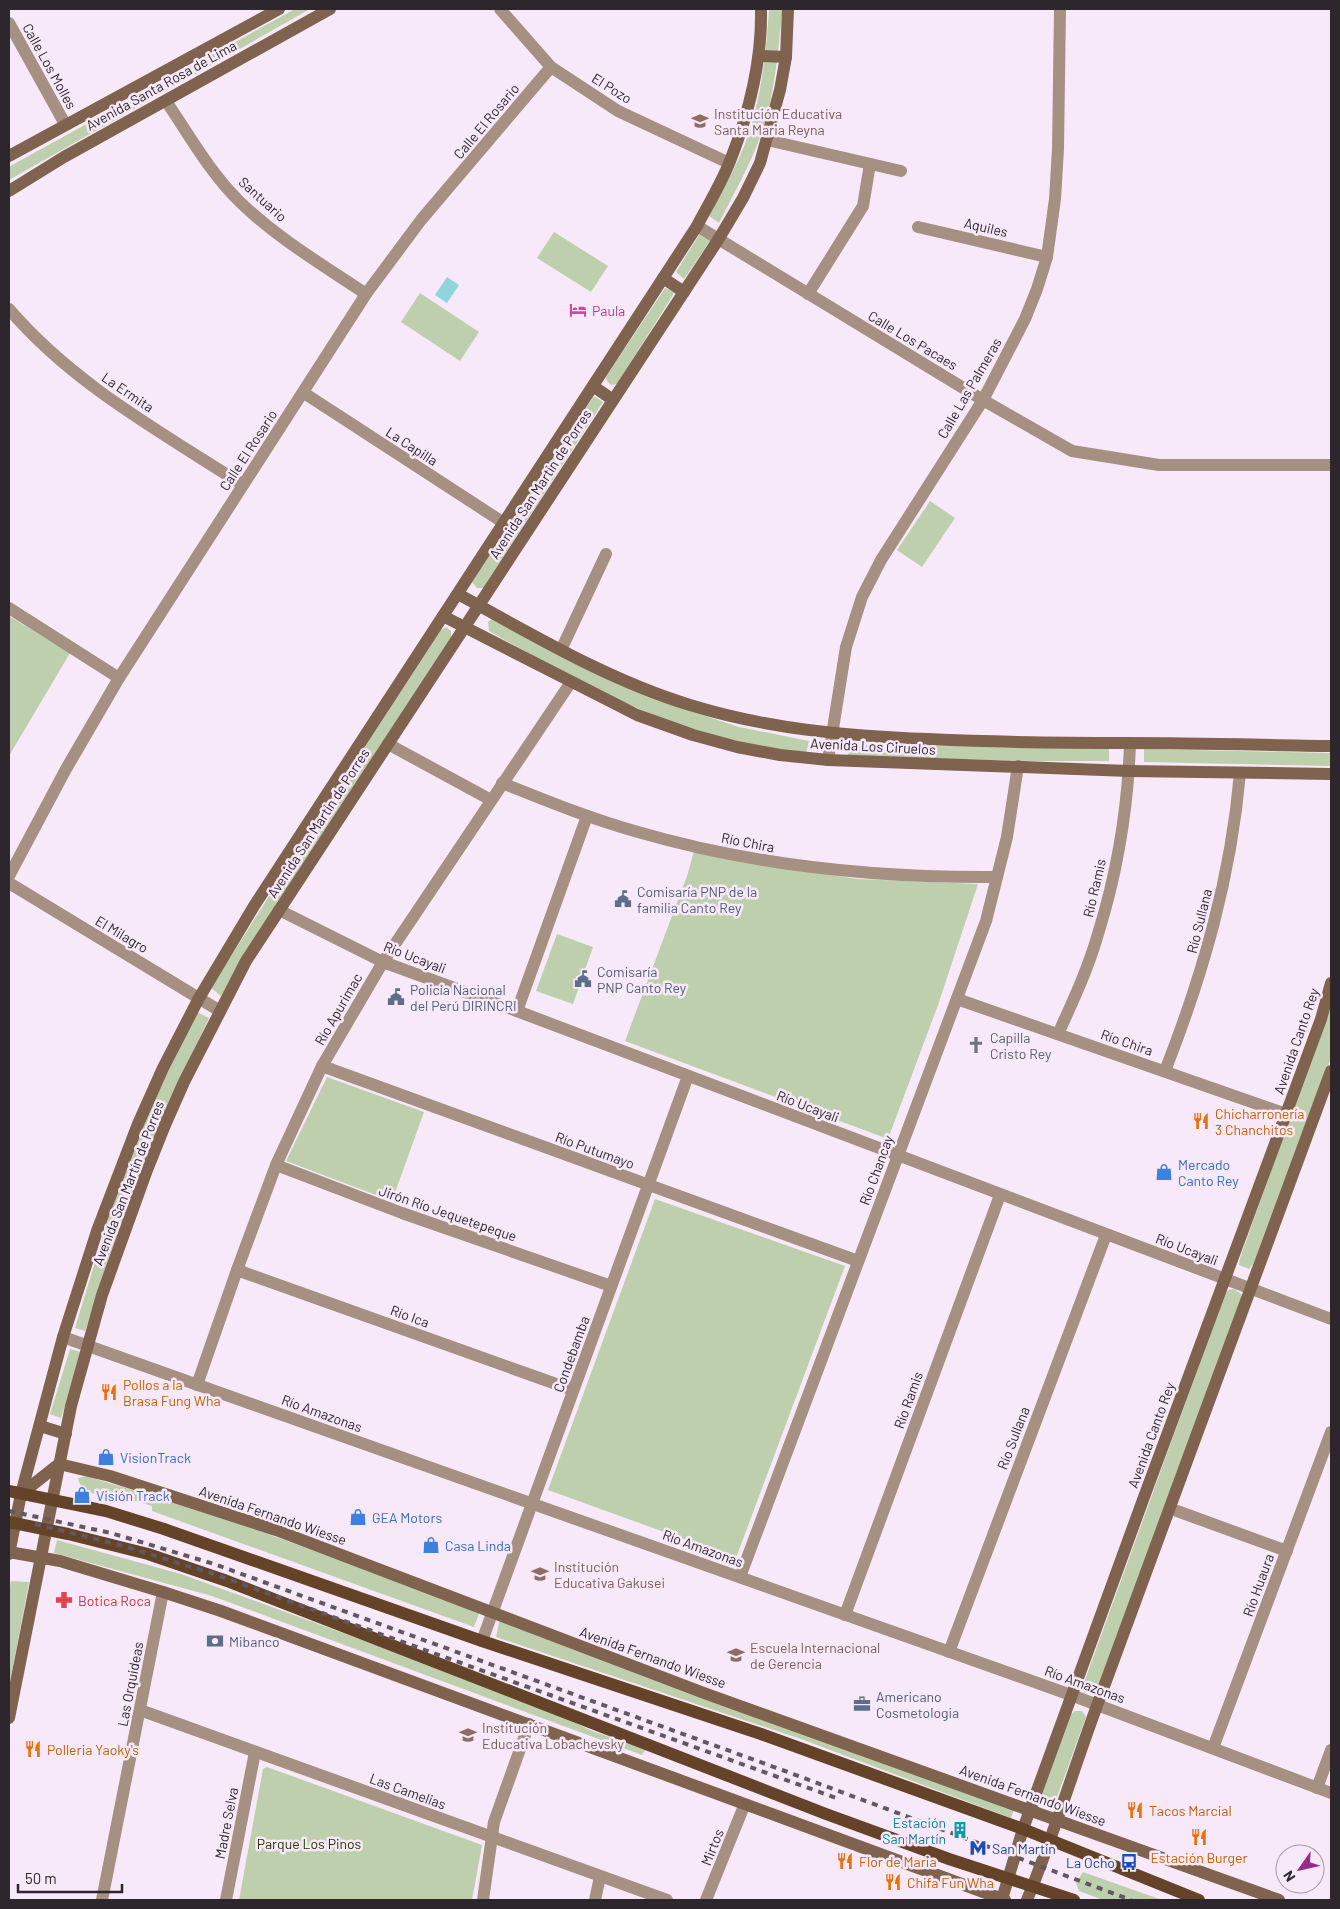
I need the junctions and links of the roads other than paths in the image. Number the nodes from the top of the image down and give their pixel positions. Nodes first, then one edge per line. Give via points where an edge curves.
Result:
1 (279, 9) edge
2 (330, 9) edge
3 (500, 9) edge
4 (761, 9) edge
5 (788, 9) edge
6 (1060, 9) edge
7 (9, 23) edge
8 (759, 56) junction
9 (786, 57) junction
10 (551, 68) junction
11 (166, 100) junction
12 (65, 124) junction
13 (767, 140) junction
14 (9, 156) edge
15 (729, 163) junction
16 (870, 164) junction
17 (901, 171) dead end
18 (9, 191) edge
19 (697, 226) junction
20 (918, 226) dead end
21 (718, 240) junction
22 (1046, 257) junction
23 (663, 278) junction
24 (684, 292) junction
25 (366, 294) junction
26 (808, 294) junction
27 (9, 308) edge
28 (593, 386) junction
29 (304, 393) junction
30 (613, 400) junction
31 (983, 400) junction
32 (1331, 465) edge
33 (243, 485) junction
34 (504, 523) junction
35 (606, 554) dead end
36 (458, 594) junction
37 (478, 605) junction
38 (9, 608) edge
39 (443, 616) junction
40 (465, 627) junction
41 (561, 650) junction
42 (120, 678) junction
43 (571, 682) junction
44 (832, 733) junction
45 (1130, 743) junction
46 (388, 744) junction
47 (1331, 746) edge
48 (828, 760) junction
49 (1018, 766) junction
50 (1129, 771) junction
51 (1240, 772) junction
52 (1331, 774) edge
53 (502, 783) junction
54 (491, 800) junction
55 (587, 816) junction
56 (9, 876) edge
57 (997, 877) junction
58 (9, 883) edge
59 (279, 910) junction
60 (382, 962) junction
61 (1331, 983) edge
62 (199, 998) junction
63 (957, 998) junction
64 (220, 1010) junction
65 (517, 1011) junction
66 (1058, 1034) junction
67 (322, 1066) junction
68 (1166, 1072) junction
69 (1331, 1072) edge
70 (688, 1076) junction
71 (1286, 1114) junction
72 (897, 1156) junction
73 (276, 1165) junction
74 (648, 1185) junction
75 (1000, 1195) junction
76 (1106, 1235) junction
77 (858, 1261) junction
78 (237, 1270) junction
79 (1225, 1280) junction
80 (612, 1286) junction
81 (1249, 1289) junction
82 (1331, 1319) edge
83 (63, 1337) junction
84 (89, 1346) junction
85 (197, 1385) junction
86 (573, 1390) junction
87 (40, 1426) junction
88 (1331, 1432) edge
89 (66, 1434) junction
90 (59, 1464) junction
91 (15, 1493) edge
92 (51, 1499) junction
93 (532, 1504) junction
94 (1177, 1511) dead end
95 (12, 1523) edge
96 (46, 1529) junction
97 (1287, 1550) junction
98 (9, 1553) edge
99 (40, 1558) junction
100 (740, 1578) junction
101 (163, 1592) junction
102 (492, 1613) junction
103 (845, 1615) junction
104 (482, 1641) junction
105 (949, 1652) junction
106 (1071, 1695) junction
107 (1097, 1704) junction
108 (140, 1710) junction
109 (9, 1718) edge
110 (529, 1724) junction
111 (1214, 1748) junction
112 (1331, 1750) edge
113 (255, 1752) junction
114 (1317, 1788) junction
115 (1331, 1793) edge
116 (744, 1806) junction
117 (1030, 1810) junction
118 (1056, 1820) junction
119 (1023, 1829) junction
120 (493, 1838) junction
121 (1051, 1840) junction
122 (600, 1877) junction
123 (1009, 1879) junction
124 (1033, 1886) junction
125 (102, 1900) edge
126 (226, 1900) edge
127 (483, 1900) edge
128 (595, 1900) edge
129 (667, 1900) edge
130 (706, 1900) edge
131 (1004, 1900) edge
132 (1027, 1900) edge
133 (1074, 1900) edge
134 (1199, 1900) edge
135 (1279, 1900) edge

1 - 12 main road, Avenida Santa Rosa de Lima
2 - 11 main road, Avenida Santa Rosa de Lima
3 - 10 street, El Pozo
4 - 8 main road, Avenida San Martín de Porres
5 - 9 main road, Avenida San Martín de Porres
6 - 22 street, Calle Las Palmeras via 1058,150
7 - 12 street, Calle Los Molles
8 - 9 main road
8 - 15 main road, Avenida San Martín de Porres via 741,130
9 - 13 main road, Avenida San Martín de Porres
10 - 15 street, El Pozo via 618,112
10 - 25 street, Calle El Rosario via 421,220
11 - 18 main road, Avenida Santa Rosa de Lima
11 - 25 street, Santuario via 212,170 239,201 268,226
12 - 14 main road, Avenida Santa Rosa de Lima
13 - 16 street
13 - 21 main road, Avenida San Martín de Porres via 748,190
15 - 19 main road, Avenida San Martín de Porres
16 - 17 street
16 - 26 street via 863,206
19 - 21 street, Calle Los Pacaes
19 - 23 main road, Avenida San Martín de Porres
20 - 22 street, Aquiles
21 - 24 main road, Avenida San Martín de Porres
21 - 26 street, Calle Los Pacaes
22 - 31 street, Calle Las Palmeras via 1025,319
23 - 24 main road
23 - 28 main road, Avenida San Martín de Porres
24 - 30 main road, Avenida San Martín de Porres
25 - 29 street, Calle El Rosario
26 - 31 street, Calle Los Pacaes
27 - 33 street, La Ermita via 37,341 88,383
28 - 30 main road
28 - 34 main road, Avenida San Martín de Porres
29 - 33 street, Calle El Rosario
29 - 34 street, La Capilla
30 - 37 main road, Avenida San Martín de Porres
31 - 32 street, Calle Los Pacaes via 1072,451 1159,465
31 - 44 street, Calle Las Palmeras via 881,560 862,598 846,647
33 - 42 street, Calle El Rosario
34 - 36 main road, Avenida San Martín de Porres
35 - 41 street
36 - 37 main road, Avenida Los Ciruelos
36 - 39 main road, Avenida San Martín de Porres
37 - 40 main road, Avenida San Martín de Porres
37 - 41 main road, Avenida Los Ciruelos
38 - 42 street
39 - 40 main road, Avenida Los Ciruelos
39 - 62 main road, Avenida San Martín de Porres via 254,906
40 - 43 main road, Avenida Los Ciruelos
40 - 46 main road, Avenida San Martín de Porres
41 - 44 main road, Avenida Los Ciruelos via 626,681 690,705 739,718
42 - 56 street, Calle El Rosario
43 - 48 main road, Avenida Los Ciruelos via 637,715 693,735 737,747
43 - 53 street, Río Apurimac
44 - 45 main road, Avenida Los Ciruelos via 1020,743
44 - 48 street, Calle Las Palmeras
45 - 47 main road, Avenida Los Ciruelos
45 - 50 street, Río Ramis
46 - 54 street
46 - 59 main road, Avenida San Martín de Porres
48 - 49 main road, Avenida Los Ciruelos
49 - 50 main road, Avenida Los Ciruelos
49 - 57 street, Río Chancay
50 - 51 main road, Avenida Los Ciruelos
50 - 66 street, Río Ramis via 1112,885 1098,935
51 - 52 main road, Avenida Los Ciruelos
51 - 68 street, Río Sullana via 1220,902 1202,969
53 - 54 street, Río Apurimac
53 - 55 street, Río Chira
54 - 60 street, Río Apurimac
55 - 57 street, Río Chira via 688,845 790,865 893,876
55 - 65 street
57 - 63 street, Río Chancay via 986,921
58 - 62 street, El Milagro
59 - 60 street, Río Ucayali
59 - 64 main road, Avenida San Martín de Porres
60 - 65 street, Río Ucayali
60 - 67 street, Río Apurimac
61 - 71 main road, Avenida Canto Rey
62 - 64 street, El Milagro
62 - 83 main road, Avenida San Martín de Porres via 138,1124 97,1231
63 - 66 street, Río Chira
63 - 72 street, Río Chancay
64 - 84 main road, Avenida San Martín de Porres via 184,1082 147,1170 102,1295
65 - 70 street, Río Ucayali
66 - 68 street, Río Chira
67 - 73 street, Río Apurimac
67 - 74 street, Río Putumayo
68 - 71 street, Río Chira
69 - 81 main road
70 - 72 street, Río Ucayali
70 - 74 street, Condebamba
71 - 79 main road, Avenida Canto Rey
72 - 75 street, Río Ucayali
72 - 77 street, Río Chancay
73 - 78 street, Río Apurimac
73 - 80 street, Jirón Río Jequetepeque
74 - 77 street, Río Putumayo
74 - 80 street, Condebamba
75 - 76 street, Río Ucayali
75 - 103 street, Río Ramis
76 - 79 street, Río Ucayali
76 - 105 street, Río Sullana
77 - 100 street, Río Chancay
78 - 85 street, Río Apurimac
78 - 86 street, Río Ica
79 - 81 street, Río Ucayali
79 - 106 main road, Avenida Canto Rey
80 - 86 street, Condebamba
81 - 82 street, Río Ucayali
81 - 107 main road
83 - 84 street, Río Amazonas
83 - 87 main road, Avenida San Martín de Porres
84 - 85 street, Río Amazonas
84 - 89 main road, Avenida San Martín de Porres
85 - 93 street, Río Amazonas
86 - 93 street, Condebamba
87 - 89 main road
87 - 91 main road, Avenida San Martín de Porres
88 - 97 street, Río Huaura
89 - 90 main road, Avenida San Martín de Porres
90 - 91 main road
90 - 92 main road, Avenida San Martín de Porres
90 - 102 main road, Avenida Fernando Wiesse via 110,1476 276,1530
91 - 92 main road
91 - 95 main road, Avenida San Martín de Porres
92 - 96 main road, Avenida San Martín de Porres
92 - 104 main road via 106,1511 164,1529
93 - 100 street, Río Amazonas
93 - 102 street, Condebamba
94 - 97 street
95 - 96 main road
95 - 98 main road, Avenida San Martín de Porres
96 - 99 main road, Avenida San Martín de Porres
96 - 123 main road via 148,1554 227,1581 734,1778
97 - 111 street, Río Huaura
98 - 99 main road
99 - 101 main road
99 - 109 main road, Avenida San Martín de Porres
100 - 103 street, Río Amazonas
101 - 108 street, Las Orquideas
101 - 110 main road
102 - 104 street, Condebamba
102 - 117 main road, Avenida Fernando Wiesse
103 - 105 street, Río Amazonas
104 - 119 main road via 761,1734
105 - 106 street, Río Amazonas
106 - 107 street, Río Amazonas
106 - 117 main road, Avenida Canto Rey
107 - 111 street, Río Amazonas
107 - 118 main road
108 - 113 street, Las Camelias
108 - 125 street, Las Orquideas
110 - 116 main road
110 - 120 street via 494,1822
111 - 114 street, Río Amazonas
112 - 114 street
113 - 120 street, Las Camelias
113 - 126 street, Madre Selva
114 - 115 street, Río Amazonas
116 - 130 street, Mirtos
116 - 131 main road
117 - 118 main road, Avenida Fernando Wiesse
117 - 119 main road, Avenida Canto Rey
118 - 121 main road
118 - 135 main road, Avenida Fernando Wiesse
119 - 121 main road
119 - 123 main road, Avenida Canto Rey
120 - 122 street, Las Camelias
120 - 127 street
121 - 124 main road
121 - 134 main road
122 - 128 street
122 - 129 street, Las Camelias
123 - 124 main road
123 - 131 main road, Avenida Canto Rey
124 - 132 main road
124 - 133 main road

